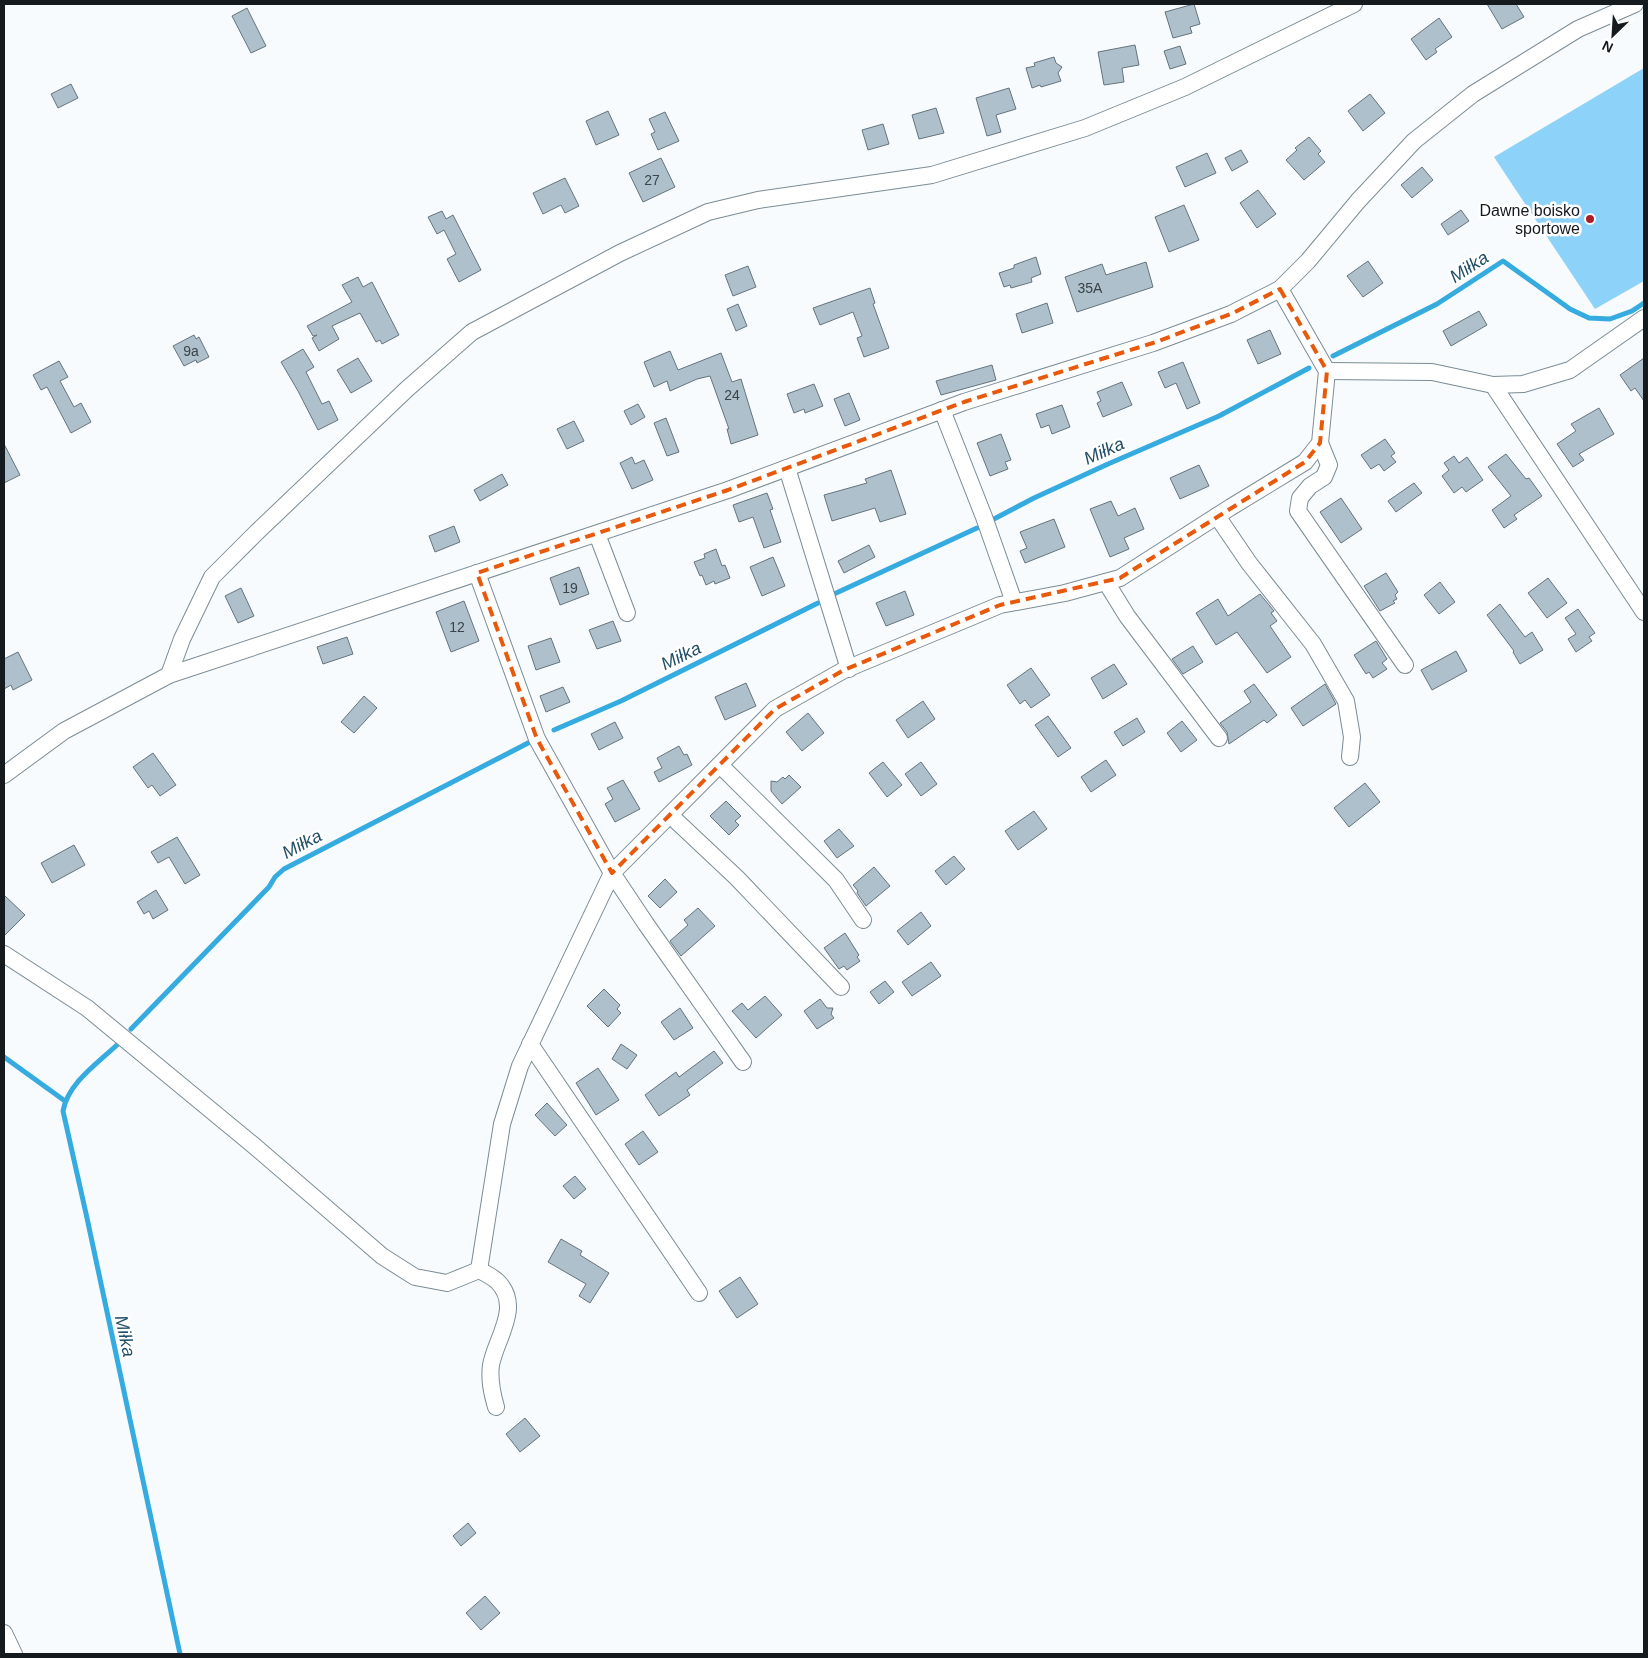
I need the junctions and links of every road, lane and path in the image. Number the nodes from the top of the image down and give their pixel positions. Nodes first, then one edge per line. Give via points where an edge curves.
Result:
1 (1354, 4) edge
2 (1635, 4) edge
3 (1280, 289) junction
4 (1644, 318) edge
5 (1327, 372) junction
6 (1494, 385) junction
7 (942, 410) junction
8 (1320, 443) junction
9 (787, 468) junction
10 (1217, 516) junction
11 (596, 534) junction
12 (477, 573) junction
13 (1106, 582) junction
14 (1014, 602) junction
15 (1644, 612) edge
16 (626, 613) dead end
17 (1405, 665) dead end
18 (849, 669) junction
19 (168, 675) junction
20 (1219, 738) dead end
21 (1350, 756) dead end
22 (720, 765) junction
23 (4, 775) edge
24 (670, 815) junction
25 (612, 873) junction
26 (863, 920) dead end
27 (4, 954) edge
28 (841, 987) dead end
29 (530, 1044) junction
30 (743, 1062) dead end
31 (479, 1270) junction
32 (699, 1293) dead end
33 (496, 1407) dead end
34 (4, 1633) edge
35 (14, 1654) edge

1 - 19 street via 1185,87 1085,128 932,175 758,200 708,212 620,253 472,332 407,389 212,577
2 - 3 street via 1578,28 1473,94 1414,141
3 - 5 street
3 - 7 street via 1231,314 1154,343
4 - 6 street via 1570,370 1523,384
5 - 6 street via 1432,372
5 - 8 street
6 - 15 street
7 - 9 street
7 - 14 street
8 - 10 street via 1305,462
8 - 17 street via 1329,465 1324,477 1300,498 1298,512
9 - 11 street
9 - 18 street
10 - 13 street via 1120,578
10 - 21 street via 1249,563 1313,644 1346,701 1352,737
11 - 12 street
11 - 16 street
12 - 19 street
12 - 25 street via 537,739
13 - 14 street
13 - 20 street via 1127,616
14 - 18 street via 1000,604
18 - 22 street via 775,709
19 - 23 street via 64,731
22 - 24 street
22 - 26 street via 836,880
24 - 25 street
24 - 28 street via 737,878
25 - 29 street
25 - 30 street
27 - 31 street via 86,1008 382,1256 415,1277 447,1283
29 - 31 street via 502,1124
29 - 32 street
31 - 33 street via 498,1281 508,1295 508,1317 491,1365 490,1387
34 - 35 street

